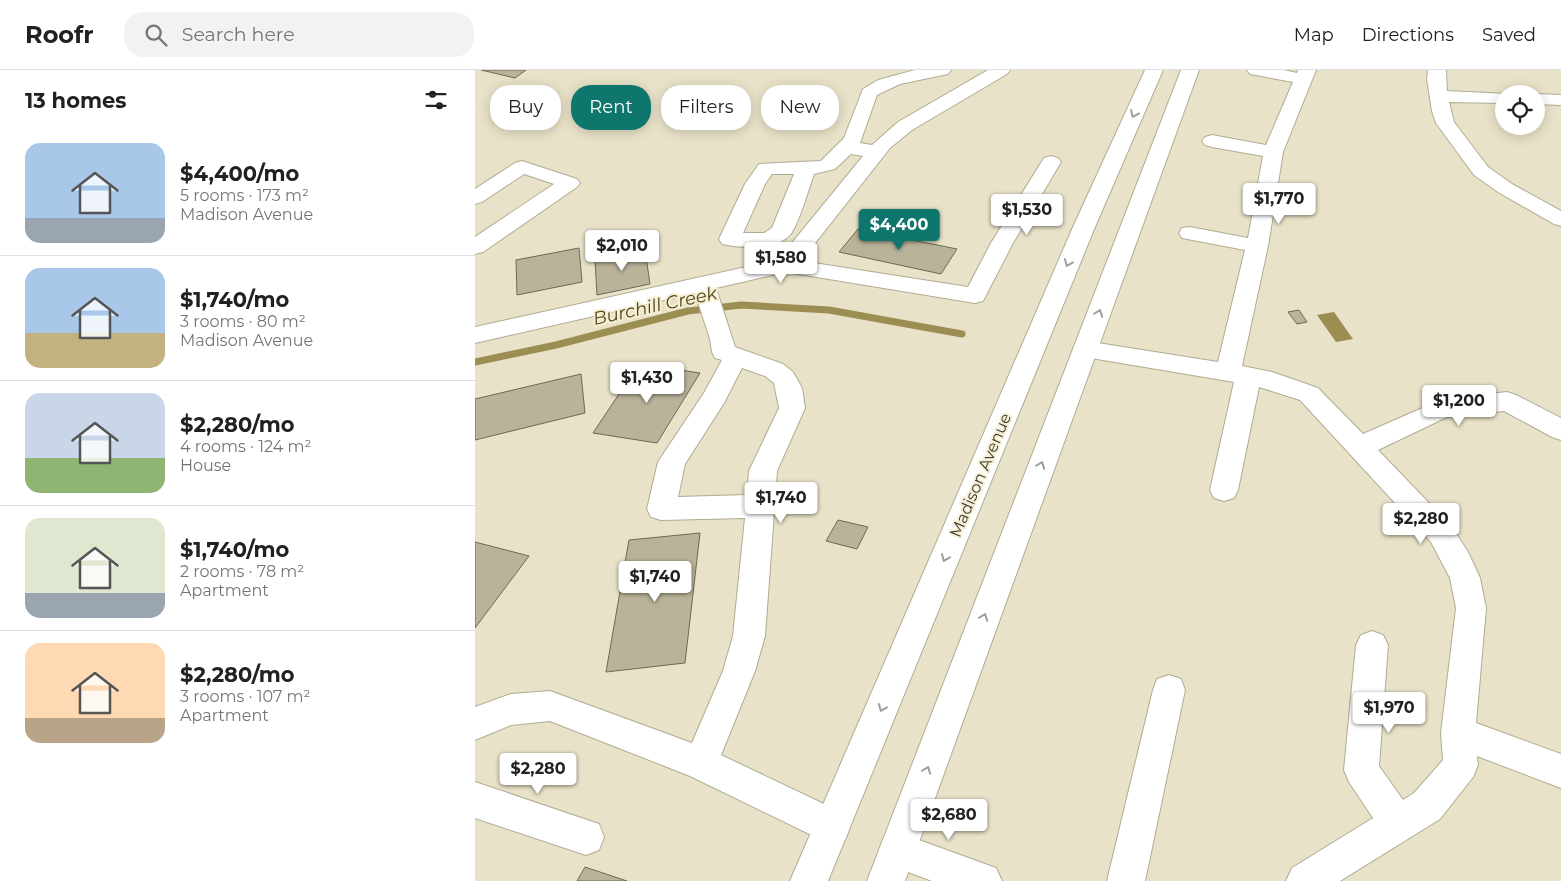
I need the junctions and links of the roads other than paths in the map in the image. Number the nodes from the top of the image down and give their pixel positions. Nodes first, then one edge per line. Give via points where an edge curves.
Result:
1 (942, 70) edge
2 (1154, 70) edge
3 (1190, 70) edge
4 (1256, 70) edge
5 (1437, 70) edge
6 (993, 71) edge
7 (1305, 75) edge
8 (1439, 96) junction
9 (1495, 98) edge
10 (1545, 99) edge
11 (1561, 100) edge
12 (1212, 141) dead end
13 (847, 147) junction
14 (876, 152) junction
15 (1273, 152) junction
16 (1051, 162) dead end
17 (806, 168) dead end
18 (475, 198) edge
19 (1561, 220) edge
20 (1190, 233) dead end
21 (1257, 246) junction
22 (475, 247) edge
23 (786, 265) junction
24 (709, 300) junction
25 (475, 335) edge
26 (1085, 349) junction
27 (735, 358) junction
28 (1238, 375) junction
29 (1561, 430) edge
30 (1359, 447) junction
31 (1225, 490) dead end
32 (760, 506) junction
33 (1372, 645) dead end
34 (1169, 690) dead end
35 (475, 724) edge
36 (1458, 733) junction
37 (701, 763) junction
38 (1561, 771) edge
39 (475, 800) edge
40 (1398, 824) junction
41 (832, 827) junction
42 (586, 837) dead end
43 (892, 866) edge
44 (809, 881) edge
45 (983, 881) edge
46 (1126, 881) edge
47 (1305, 881) edge

1 - 13 street via 874,88
2 -> 41 street, Madison Avenue via 1084,226
26 -> 3 street
4 - 7 street
5 - 8 street
6 - 14 street via 905,126
7 - 15 street
8 - 9 street
8 - 19 street via 1445,123 1481,172
10 - 11 street
12 - 15 street
13 - 14 street
13 - 17 street via 828,165
14 - 23 street
15 - 21 street
16 - 23 street via 1002,243 975,296
18 - 22 street via 522,167 570,182
20 - 21 street
21 - 28 street
23 - 24 street
24 - 25 street
24 - 27 street via 724,352
26 - 28 street
43 -> 26 street
27 - 32 street via 774,370 784,378 789,388 792,408 763,471
27 - 32 street via 715,397 672,462 661,509
28 - 30 street via 1271,381 1309,394
28 - 31 street
29 - 30 street via 1507,401 1443,408
30 - 36 street via 1441,534 1458,560 1470,588 1471,608
32 - 37 street via 749,636 739,670
33 - 40 street via 1361,770
34 - 46 street
35 - 37 street via 499,712 525,706 550,706
36 - 38 street
36 - 40 street via 1461,764 1427,806
37 - 41 street
39 - 42 street
40 - 47 street
41 - 44 street, Madison Avenue
43 - 45 street

